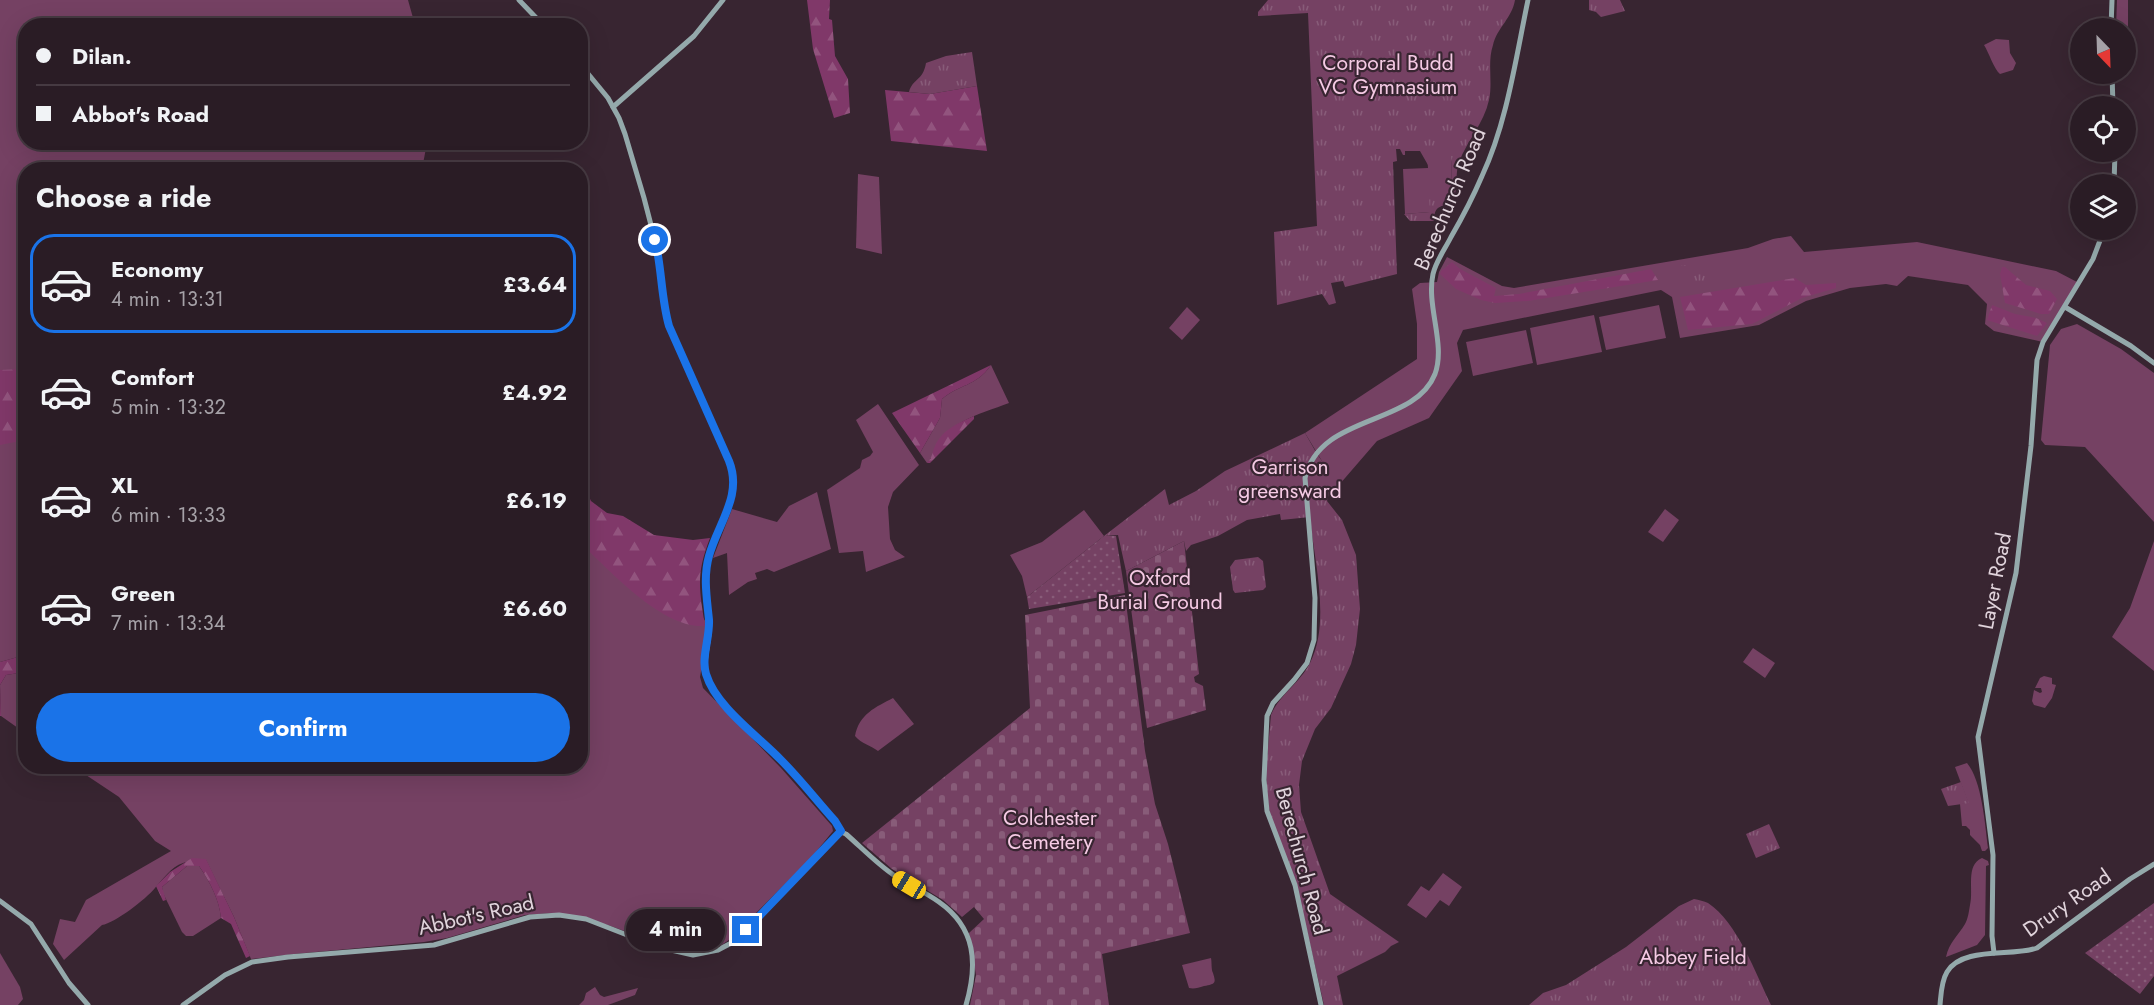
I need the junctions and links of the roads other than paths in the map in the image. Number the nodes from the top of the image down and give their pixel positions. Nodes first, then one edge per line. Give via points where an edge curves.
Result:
1 (519, 0) edge
2 (723, 0) edge
3 (1528, 0) edge
4 (2112, 0) edge
5 (536, 18) edge
6 (2111, 18) edge
7 (588, 73) edge
8 (613, 107) junction
9 (2100, 240) edge
10 (2065, 307) junction
11 (2154, 363) edge
12 (841, 831) junction
13 (2154, 864) edge
14 (0, 901) edge
15 (1994, 953) junction
16 (88, 1005) edge
17 (183, 1005) edge
18 (966, 1005) edge
19 (1321, 1005) edge
20 (1940, 1005) edge

1 - 5 main road
2 - 8 main road via 694,36
3 - 19 main road, Berechurch Road via 1489,160 1434,271 1431,298 1438,350 1435,374 1411,401 1332,438 1308,464 1305,478 1315,598 1314,640 1307,663 1273,703 1267,716 1264,780 1267,811 1295,885
4 - 6 main road
7 - 8 main road
8 - 12 main road via 625,134 659,256 669,326 734,476 734,491 707,565 710,632 705,671 726,706 783,762
9 - 10 main road, Layer Road
10 - 11 main road
10 - 15 main road, Layer Road via 2043,342 2037,360 2016,573 1978,737 1993,855
12 - 17 main road, Abbot's Road via 737,940 700,955 657,946 586,919 530,916 434,945 252,962 225,975
12 - 18 main road via 889,872 951,911 964,926 972,960
13 - 15 main road, Drury Road via 2037,948
14 - 16 main road via 30,924
15 - 20 main road, Drury Road via 1969,958 1947,971

